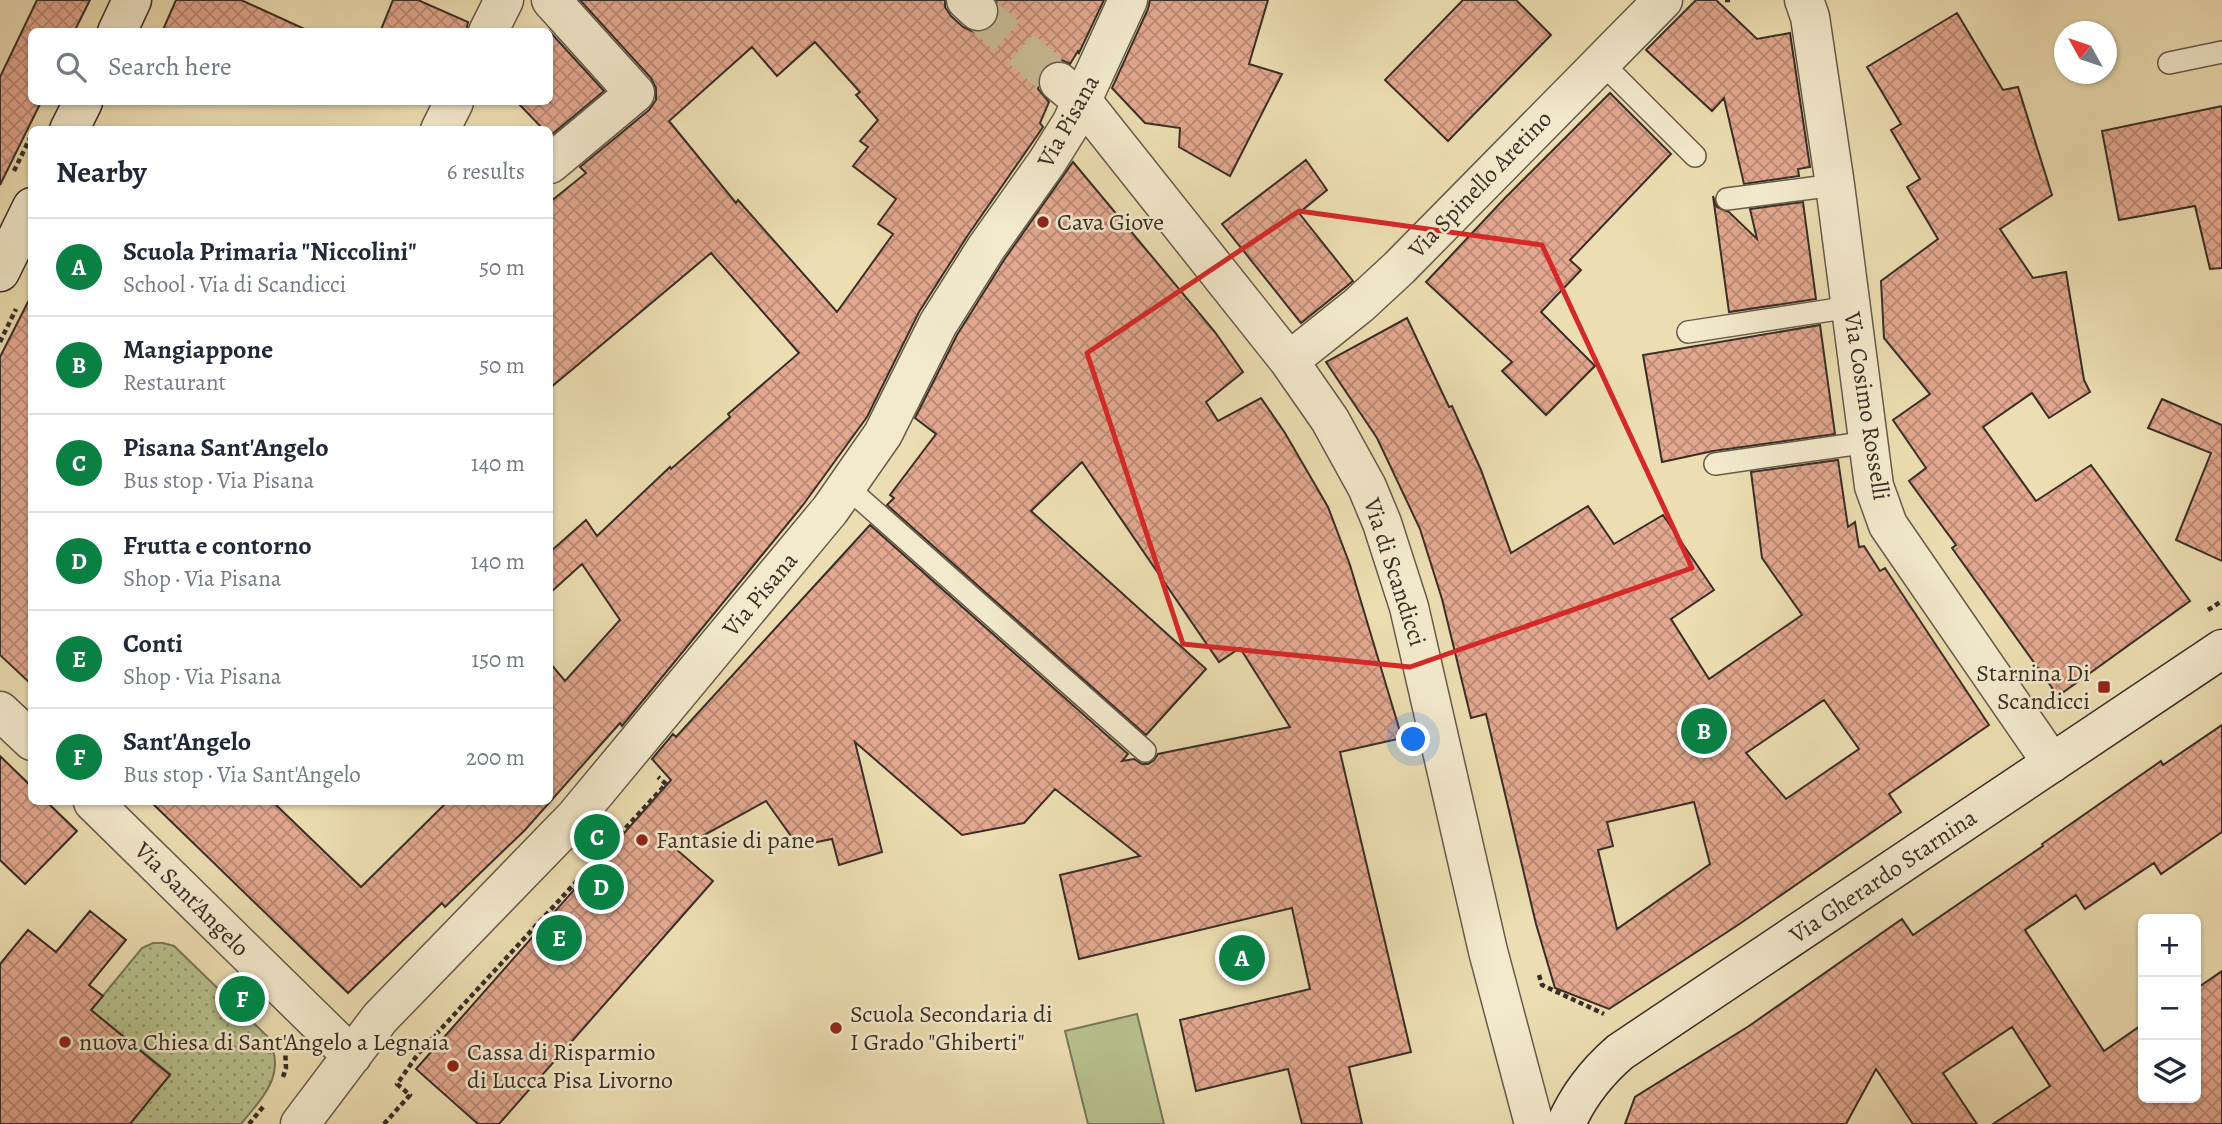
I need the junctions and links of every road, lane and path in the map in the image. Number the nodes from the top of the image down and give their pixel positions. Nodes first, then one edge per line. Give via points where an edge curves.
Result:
1 (132, 0) edge
2 (504, 0) edge
3 (551, 0) edge
4 (1128, 0) edge
5 (1663, 0) edge
6 (1725, 0) edge
7 (1733, 0) edge
8 (1804, 0) edge
9 (119, 28) edge
10 (490, 28) edge
11 (2222, 52) edge
12 (1600, 61) junction
13 (2169, 63) dead end
14 (1071, 92) junction
15 (82, 105) edge
16 (452, 105) edge
17 (71, 126) edge
18 (442, 126) edge
19 (28, 156) edge
20 (1695, 156) dead end
21 (553, 161) edge
22 (1835, 185) junction
23 (21, 193) edge
24 (1727, 199) dead end
25 (0, 272) edge
26 (1851, 307) junction
27 (1688, 332) dead end
28 (1289, 361) junction
29 (1869, 442) junction
30 (1715, 464) dead end
31 (847, 487) junction
32 (2222, 649) edge
33 (0, 711) edge
34 (28, 737) edge
35 (1145, 751) dead end
36 (2052, 764) junction
37 (96, 805) edge
38 (1538, 974) dead end
39 (1614, 1018) dead end
40 (352, 1056) junction
41 (300, 1124) edge
42 (1534, 1124) edge
43 (1566, 1124) edge

1 - 9 street
2 - 10 street
3 - 21 street via 635,93
4 - 14 street, Via Pisana
5 - 12 street, Via Spinello Aretino
6 - 7 path
8 - 22 street, Via Cosimo Rosselli
11 - 13 lane
12 - 20 lane
12 - 28 street, Via Spinello Aretino via 1359,305
14 - 28 street, Via di Scandicci
14 - 31 street, Via Pisana via 1047,162 945,313 883,434
15 - 17 street
16 - 18 street
19 - 23 path
22 - 24 lane
22 - 26 street, Via Cosimo Rosselli
23 - 25 street
26 - 27 lane
26 - 29 street, Via Cosimo Rosselli
28 - 42 street, Via di Scandicci via 1349,452 1394,558
29 - 30 lane
29 - 36 street, Via Cosimo Rosselli via 1874,485 1888,525
31 - 35 lane
31 - 40 street, Via Pisana via 575,817 380,1018
32 - 36 street, Via Gherardo Starnina
33 - 34 street
36 - 43 street, Via Gherardo Starnina via 1620,1052 1596,1076
37 - 40 street, Via Sant'Angelo
38 - 39 path via 1542,985
40 - 41 street, Via Pisana

